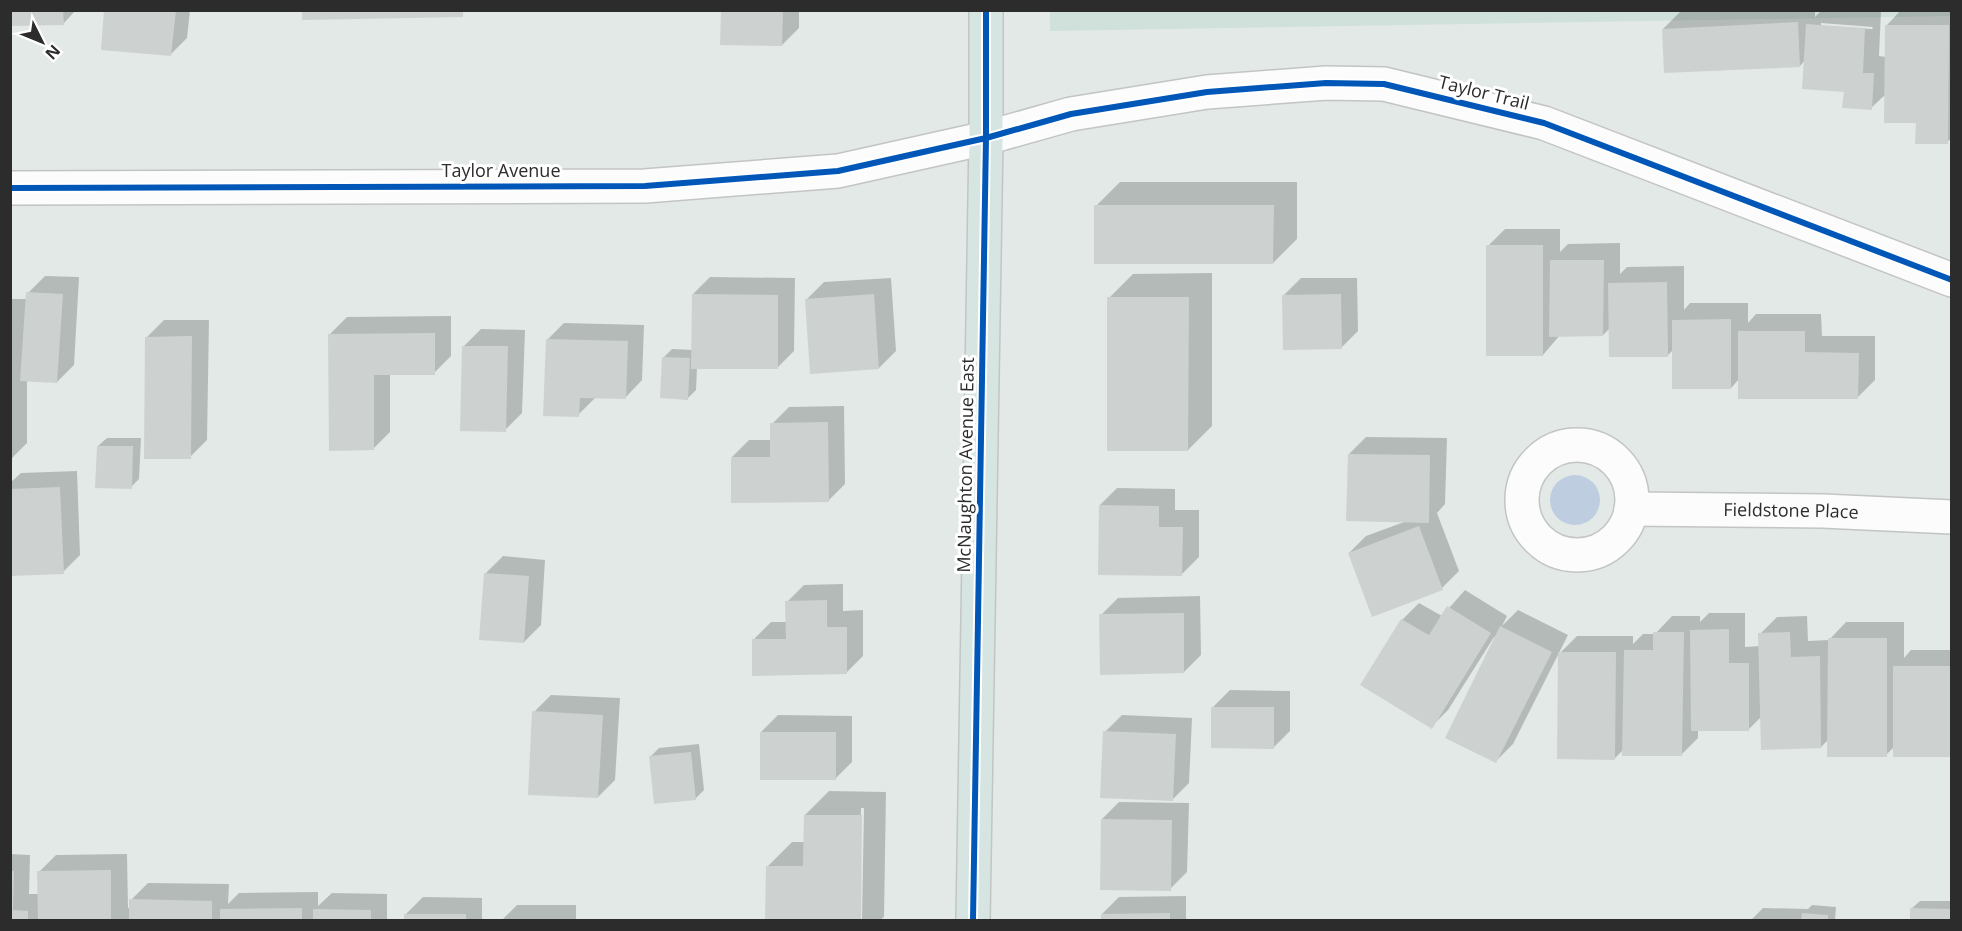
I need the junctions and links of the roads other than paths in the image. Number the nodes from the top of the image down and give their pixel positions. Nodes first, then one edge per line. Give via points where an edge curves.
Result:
1 (986, 10) edge
2 (987, 138) junction
3 (10, 188) edge
4 (1952, 279) edge
5 (1631, 509) dead end
6 (1952, 517) edge
7 (973, 921) edge

1 - 2 main road, McNaughton Avenue East
2 - 3 street, Taylor Avenue via 838,171 645,186
2 - 4 street, Taylor Trail via 1071,114 1207,92 1326,83 1384,84 1544,123
2 - 7 main road, McNaughton Avenue East
5 - 6 street, Fieldstone Place

